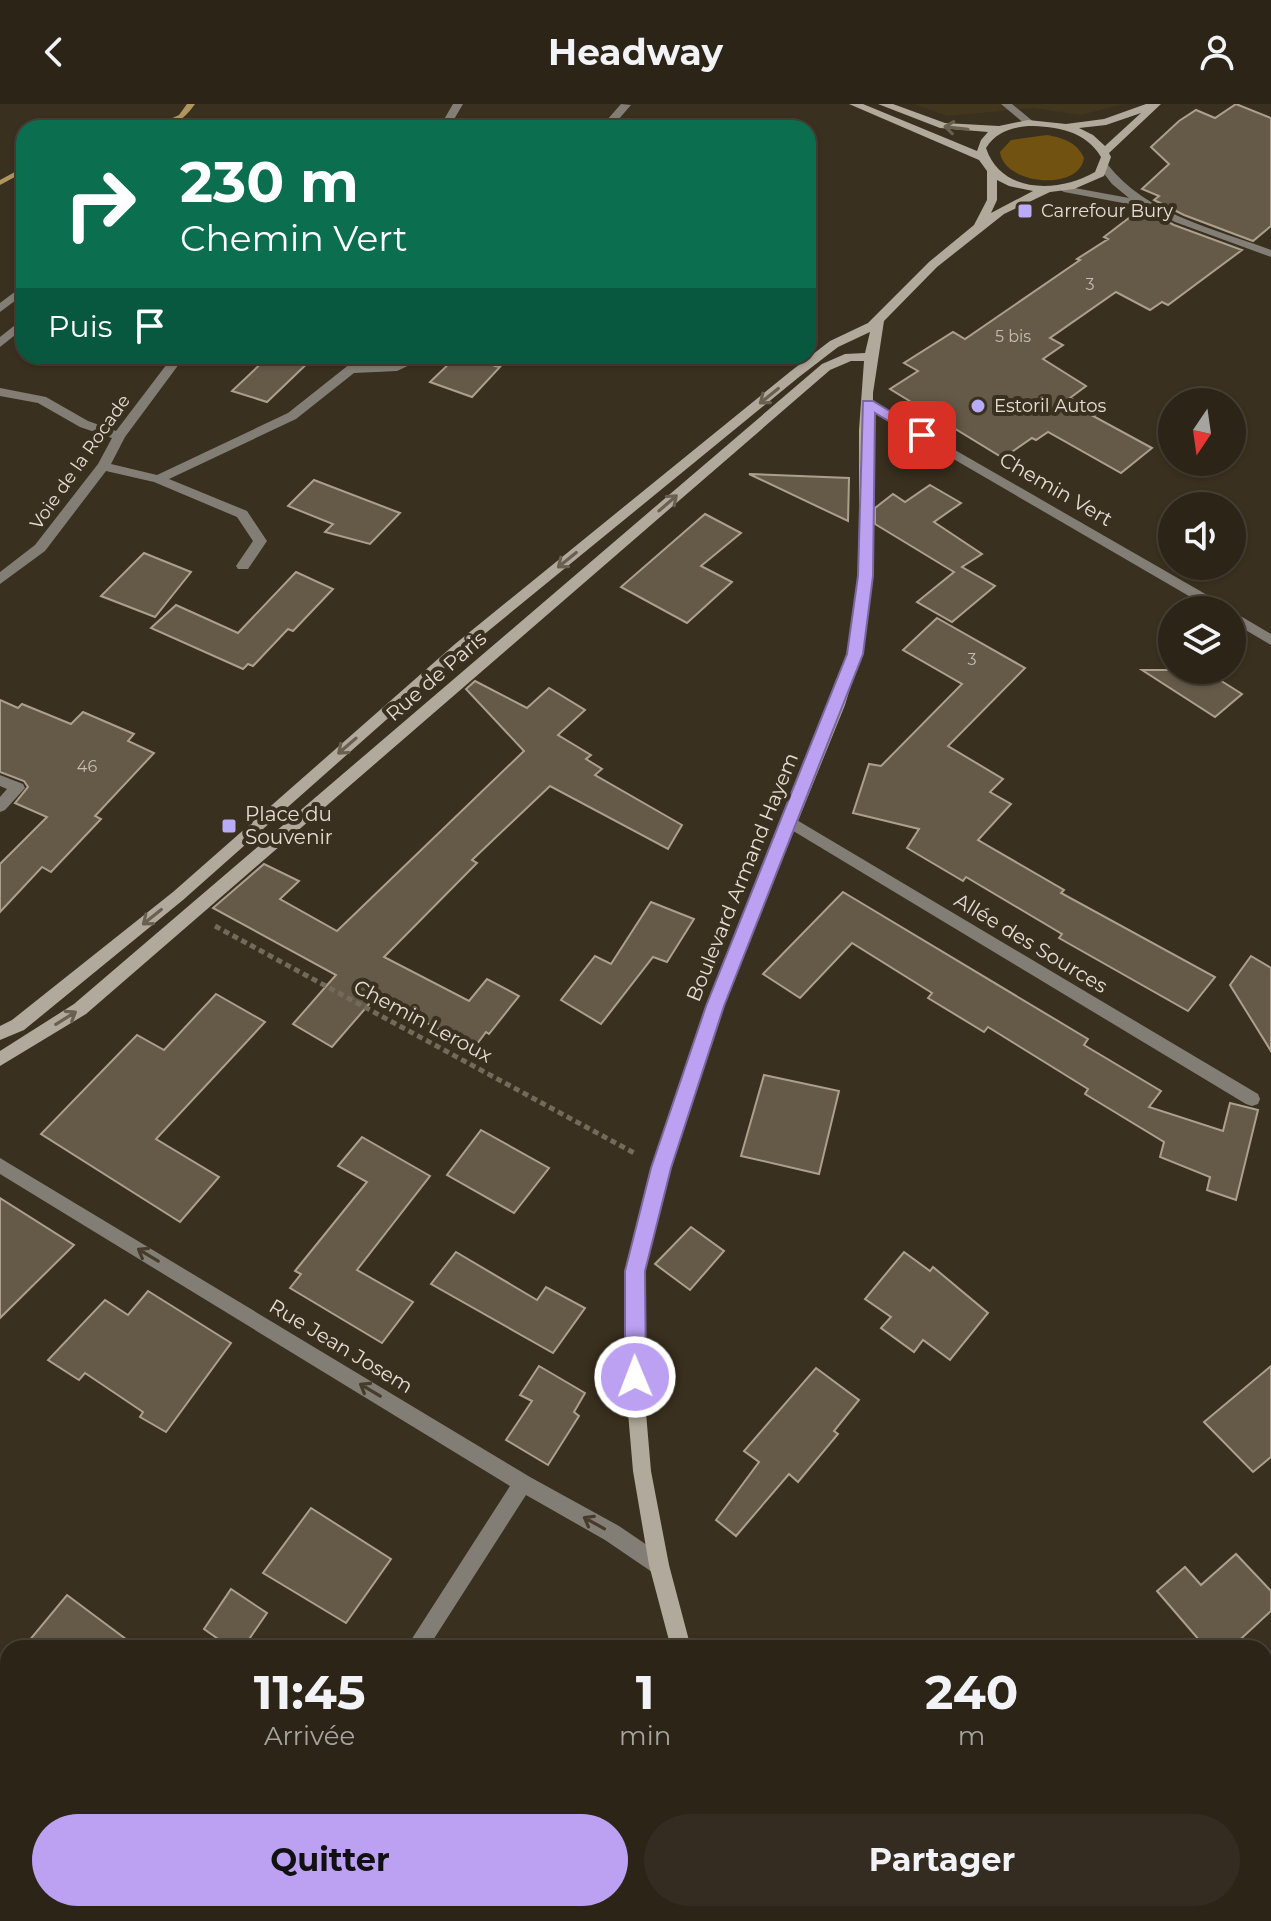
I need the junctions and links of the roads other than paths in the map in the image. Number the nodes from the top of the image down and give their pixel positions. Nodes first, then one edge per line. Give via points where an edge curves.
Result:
1 (854, 104) edge
2 (883, 104) edge
3 (1006, 104) edge
4 (1156, 104) edge
5 (626, 105) edge
6 (612, 120) edge
7 (1030, 123) junction
8 (1064, 126) junction
9 (1000, 129) junction
10 (1104, 152) junction
11 (982, 157) junction
12 (1104, 167) junction
13 (992, 171) junction
14 (1064, 189) junction
15 (1046, 190) junction
16 (1163, 210) junction
17 (978, 229) junction
18 (1271, 254) edge
19 (16, 295) edge
20 (0, 309) edge
21 (878, 320) junction
22 (871, 357) junction
23 (816, 359) edge
24 (173, 364) edge
25 (357, 364) edge
26 (404, 364) edge
27 (810, 364) edge
28 (351, 369) junction
29 (0, 392) edge
30 (868, 404) junction
31 (119, 436) junction
32 (103, 466) junction
33 (158, 479) junction
34 (243, 566) dead end
35 (0, 579) edge
36 (1199, 596) edge
37 (1246, 625) edge
38 (1271, 640) edge
39 (0, 780) edge
40 (0, 806) edge
41 (790, 822) junction
42 (0, 1033) edge
43 (0, 1059) edge
44 (1252, 1099) dead end
45 (0, 1165) edge
46 (523, 1483) junction
47 (659, 1565) junction
48 (421, 1640) edge
49 (679, 1640) edge

1 - 11 main road
9 -> 2 main road via 944,126
3 - 7 street
4 - 8 main road via 1106,122
4 - 10 main road
5 - 6 street
7 - 8 main road
7 - 9 main road
8 - 10 main road via 1089,136
9 - 11 main road via 984,141
10 - 12 main road
11 - 13 main road
12 - 14 main road via 1092,180
12 - 16 street via 1120,187
13 - 15 main road via 1015,184
13 - 17 main road, Rue de Paris via 992,200
14 - 15 main road
14 - 16 street
15 - 17 main road, Rue de Paris
16 - 18 street
17 - 21 main road, Rue de Paris
19 - 20 street
21 - 22 main road
21 -> 23 main road, Rue de Paris
22 - 30 main road, Boulevard Armand Hayem
43 -> 22 main road, Rue de Paris via 80,1009 826,367 849,357
24 - 31 street, Voie de la Rocade
25 - 28 street
26 - 28 street
27 -> 42 main road, Rue de Paris via 460,647 178,896 18,1025
28 - 33 street via 292,416
29 - 31 street via 42,400
30 - 36 street, Chemin Vert
30 - 41 main road, Boulevard Armand Hayem via 865,576 858,641
31 - 32 street, Voie de la Rocade
32 - 33 street
32 - 35 street, Voie de la Rocade via 40,548
33 - 34 street via 242,514 260,541
37 - 38 street
39 - 40 street via 18,788
41 - 44 street, Allée des Sources
41 - 47 main road, Boulevard Armand Hayem via 715,1006 661,1168 635,1271 636,1401
46 -> 45 street, Rue Jean Josem
47 -> 46 street, Rue Jean Josem
46 - 48 street
47 - 49 main road, Boulevard Armand Hayem

